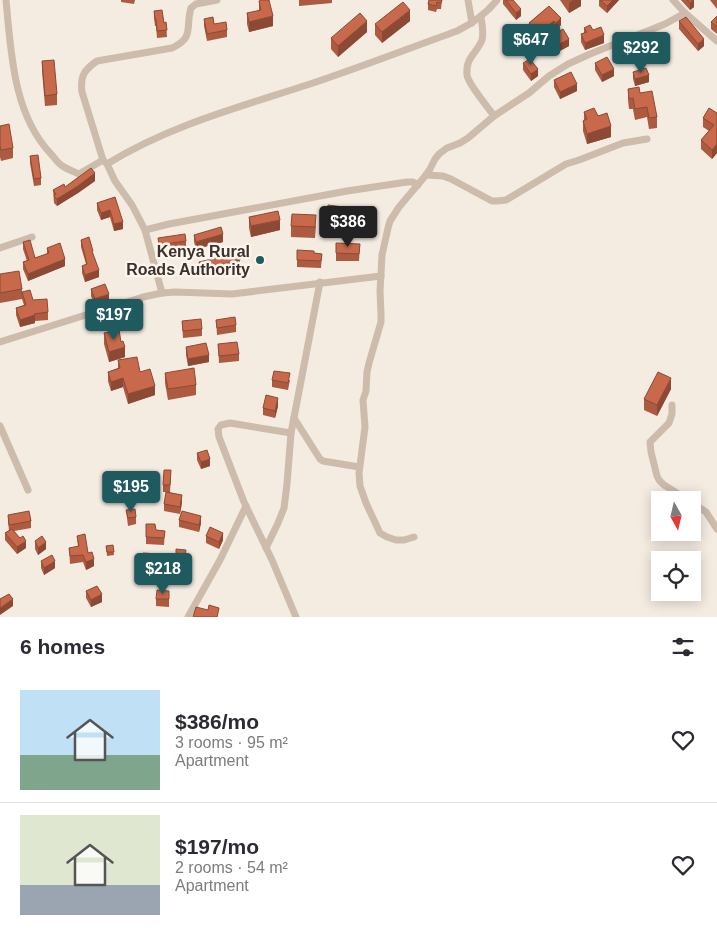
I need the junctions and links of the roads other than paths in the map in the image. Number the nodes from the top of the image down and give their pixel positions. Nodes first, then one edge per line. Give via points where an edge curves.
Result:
1 (6, 0) edge
2 (217, 0) edge
3 (468, 0) edge
4 (497, 0) edge
5 (674, 0) edge
6 (685, 13) junction
7 (481, 17) junction
8 (472, 23) junction
9 (717, 41) edge
10 (494, 116) junction
11 (647, 139) dead end
12 (105, 162) junction
13 (426, 175) junction
14 (418, 185) junction
15 (145, 230) junction
16 (32, 238) dead end
17 (0, 248) edge
18 (381, 276) junction
19 (320, 282) junction
20 (162, 293) junction
21 (0, 342) edge
22 (672, 405) dead end
23 (294, 418) junction
24 (0, 426) edge
25 (291, 433) junction
26 (359, 467) junction
27 (28, 490) dead end
28 (674, 491) edge
29 (246, 506) junction
30 (701, 509) edge
31 (717, 529) edge
32 (414, 537) dead end
33 (266, 548) junction
34 (188, 617) edge
35 (296, 617) edge

1 - 12 street via 14,72 31,127 61,165 79,174
2 - 12 street via 191,8 188,35 179,45 97,61 83,74 82,92
3 - 8 street
4 - 7 street
5 - 6 street
6 - 9 street
6 - 10 street via 568,64
7 - 8 street
7 - 10 street via 483,36 469,59 467,75
8 - 12 street via 318,81 199,120
10 - 13 street via 460,143 439,154
11 - 13 street via 623,143 566,164 501,201 492,200 443,176
12 - 15 street
13 - 14 street
14 - 15 street via 407,182 347,191
14 - 18 street via 390,221
15 - 20 street
16 - 17 street
18 - 19 street
18 - 26 street via 380,322 367,372 363,400 365,427
19 - 20 street via 232,294
19 - 23 street
20 - 21 street
22 - 28 street via 669,423 650,442 657,476
23 - 25 street
23 - 26 street via 320,459
24 - 27 street
25 - 29 street via 230,423 218,429
25 - 33 street via 284,508
26 - 32 street via 360,486 380,533 396,540
29 - 33 street
29 - 34 street
30 - 31 street
33 - 35 street

